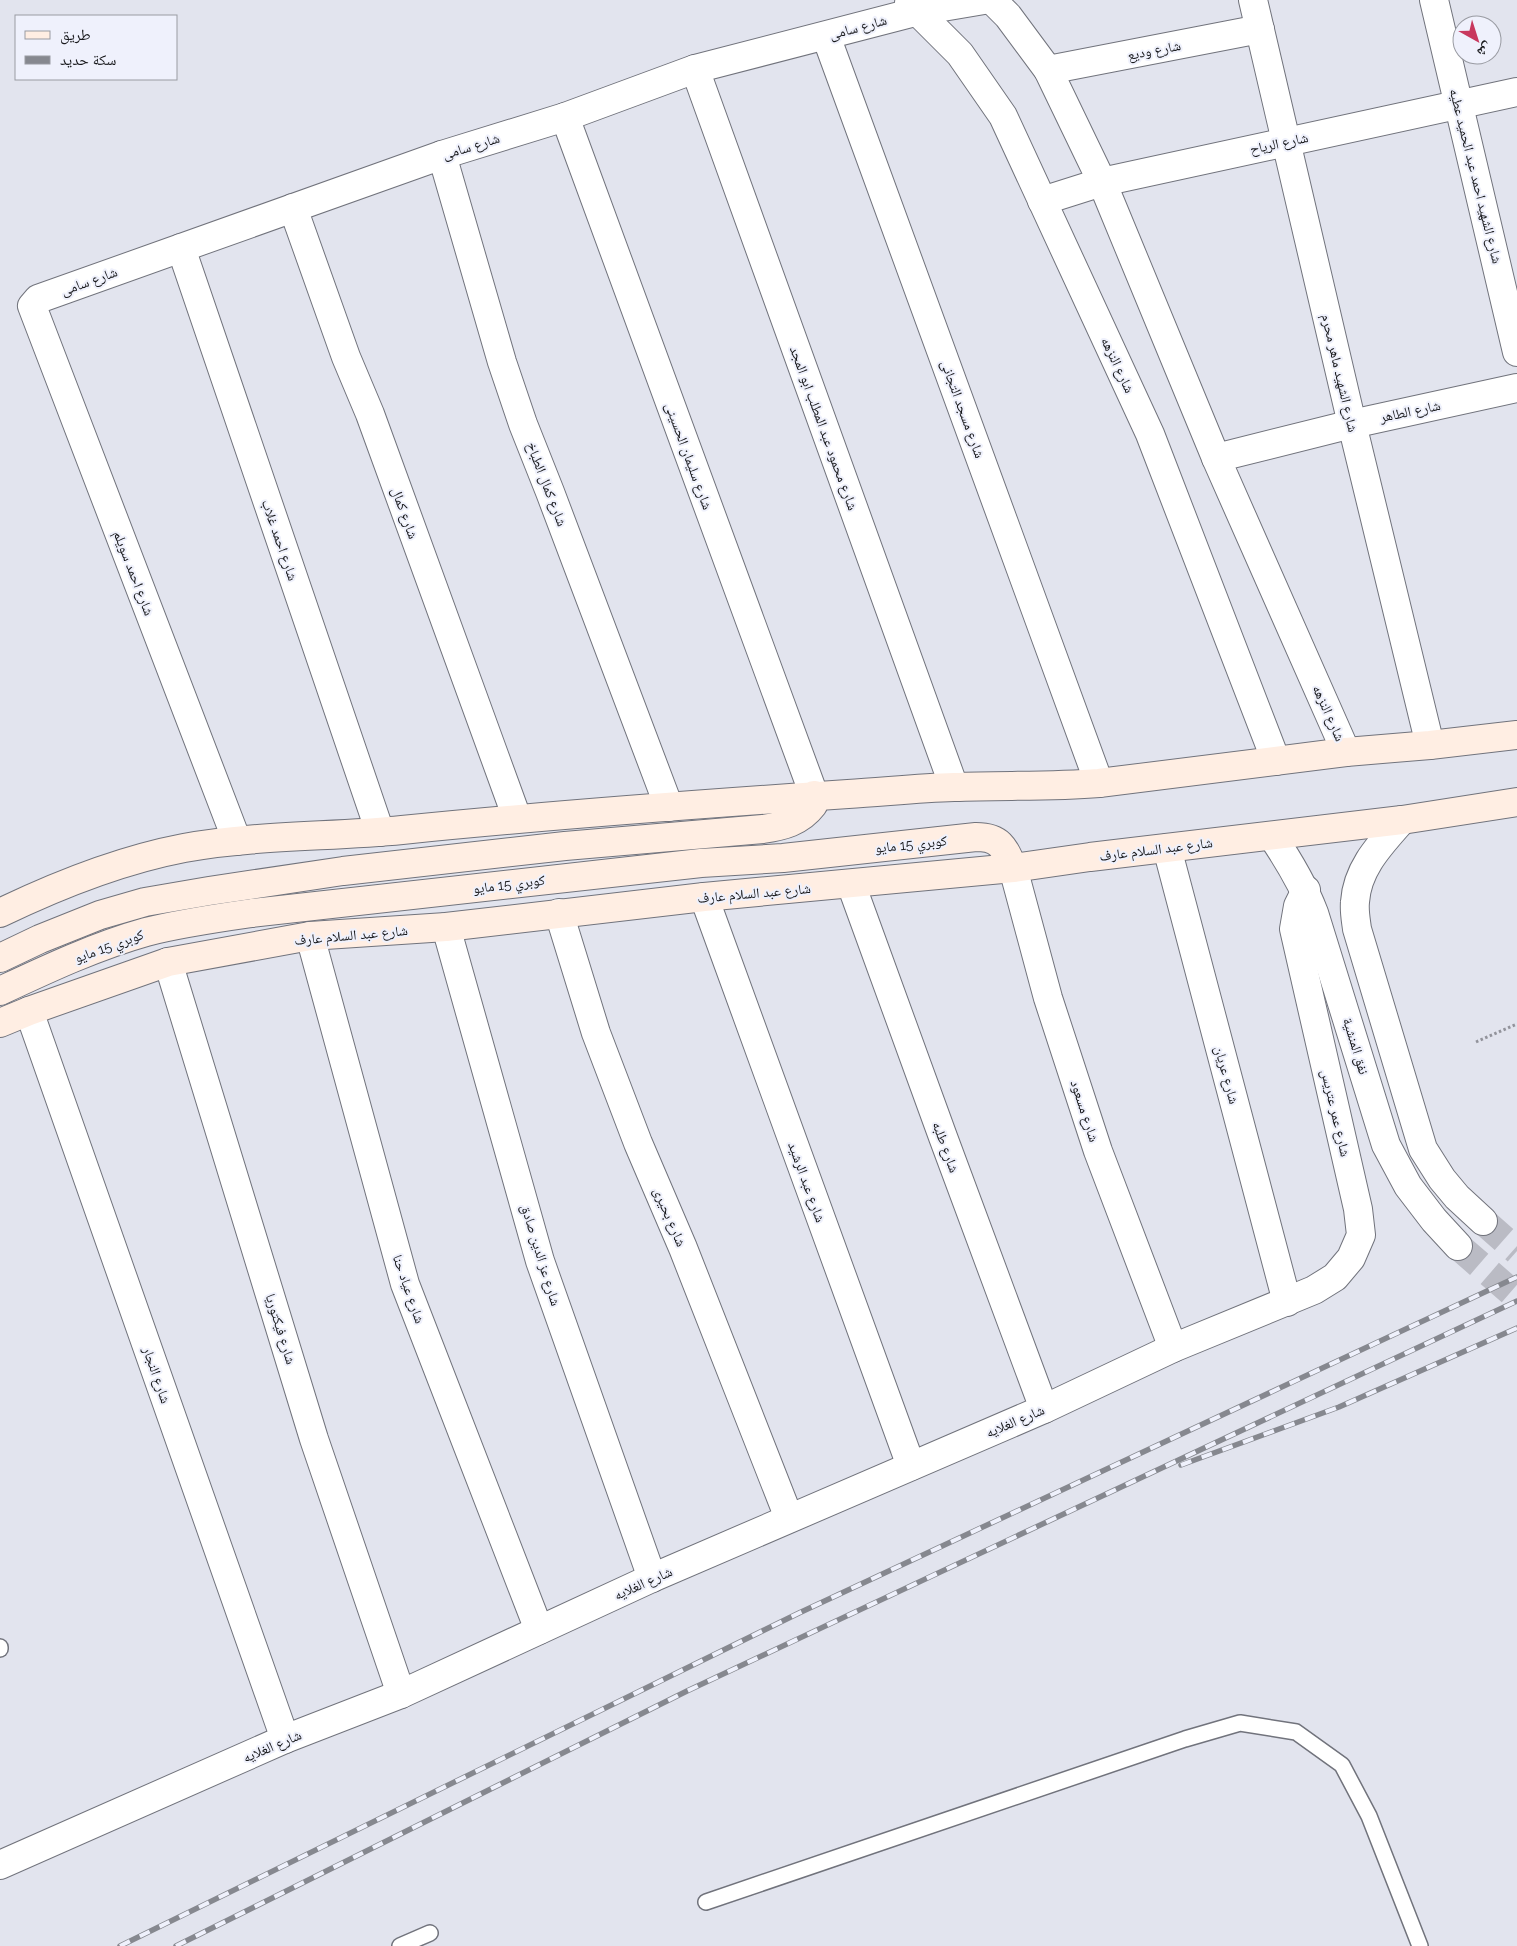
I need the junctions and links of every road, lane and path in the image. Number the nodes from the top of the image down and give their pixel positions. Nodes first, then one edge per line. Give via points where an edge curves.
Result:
1 (984, 0) edge
2 (992, 0) edge
3 (1253, 0) edge
4 (1434, 0) edge
5 (913, 6) edge
6 (1260, 29) junction
7 (826, 36) junction
8 (695, 69) junction
9 (1048, 70) junction
10 (1517, 92) edge
11 (1458, 103) junction
12 (565, 117) junction
13 (1287, 142) junction
14 (442, 155) junction
15 (1102, 182) junction
16 (1042, 201) junction
17 (293, 208) junction
18 (181, 248) junction
19 (32, 306) joint
20 (1517, 352) edge
21 (1517, 388) edge
22 (1352, 424) junction
23 (1216, 458) junction
24 (1517, 735) edge
25 (1430, 745) junction
26 (1346, 752) junction
27 (1276, 761) junction
28 (1099, 783) junction
29 (954, 787) junction
30 (814, 795) junction
31 (1517, 802) edge
32 (669, 807) junction
33 (517, 818) junction
34 (1402, 820) junction
35 (380, 832) junction
36 (1272, 836) junction
37 (237, 841) junction
38 (1167, 848) junction
39 (1013, 868) junction
40 (851, 884) junction
41 (1306, 890) junction
42 (704, 897) junction
43 (0, 913) edge
44 (559, 913) junction
45 (446, 927) junction
46 (310, 936) junction
47 (0, 958) edge
48 (168, 962) junction
49 (0, 991) edge
50 (29, 1011) junction
51 (0, 1023) edge
52 (1517, 1024) edge
53 (1476, 1042) dead end
54 (1483, 1221) tunnel mouth
55 (1458, 1246) tunnel mouth
56 (1287, 1302) junction
57 (1173, 1348) junction
58 (1044, 1409) junction
59 (911, 1466) junction
60 (789, 1518) junction
61 (652, 1578) junction
62 (539, 1630) junction
63 (401, 1694) junction
64 (286, 1739) junction
65 (0, 1865) edge
66 (706, 1902) dead end
67 (430, 1933) dead end
68 (400, 1946) edge
69 (1420, 1946) edge

1 - 5 street, شارع سامى
2 - 9 street, شارع النزهه
3 - 6 street, شارع الشهيد ماهر محرم
4 - 11 street, شارع الشهيد احمد عبد الحميد عطيه
5 - 7 street, شارع سامى
5 - 16 street, شارع النزهه via 960,54 1003,116
6 - 9 street, شارع وديع
6 - 13 street, شارع الشهيد ماهر محرم
7 - 8 street, شارع سامى
7 - 28 street, شارع مسجد التجانى
8 - 12 street, شارع سامى
8 - 29 street, شارع محمود عبد المطلب ابو المجد
9 - 15 street, شارع النزهه
10 - 11 street, شارع الرياح
11 - 13 street, شارع الرياح
11 - 20 street, شارع الشهيد احمد عبد الحميد عطيه
12 - 14 street, شارع سامى
12 - 30 street, شارع سليمان الحسينى
13 - 15 street, شارع الرياح
13 - 22 street, شارع الشهيد ماهر محرم
14 - 17 street, شارع سامى
14 - 32 street, شارع كمال الطباخ via 523,424
15 - 16 street, شارع الرياح
15 - 23 street, شارع النزهه
16 - 27 street, شارع النزهه via 1150,434
17 - 18 street, شارع سامى
17 - 33 street, شارع كمال
18 - 19 street, شارع سامى via 38,299
18 - 35 street, شارع احمد غلاب
19 - 37 street, شارع احمد سويلم
21 - 22 street, شارع الطاهر
22 - 23 street, شارع الطاهر
22 - 25 street, شارع الشهيد ماهر محرم
23 - 26 street, شارع النزهه
24 - 25 main road
25 - 26 main road
26 - 27 main road
27 - 28 main road
28 - 29 main road
29 - 30 main road
30 - 32 main road
30 - 47 main road via 813,805 799,819 763,829 565,846 343,871 145,902 100,915
31 - 34 main road, شارع عبد السلام عارف
32 - 33 main road
33 - 35 main road
34 - 36 main road, شارع عبد السلام عارف
34 - 54 street via 1374,852 1361,876 1355,902 1357,929 1424,1149 1442,1179
35 - 37 main road
36 - 38 main road, شارع عبد السلام عارف
36 - 41 street, نفق المنشية
37 - 43 main road via 184,848 134,861
38 - 39 main road, شارع عبد السلام عارف
38 - 56 street, شارع عريان
39 - 40 main road, شارع عبد السلام عارف
39 - 49 main road, كوبري 15 مايو via 996,840 976,837 325,904 194,921 146,932 46,969
39 - 57 street, شارع مسعود via 1048,998 1098,1151
40 - 42 main road, شارع عبد السلام عارف
40 - 58 street, شارع طلبه
41 - 55 street, نفق المنشية via 1386,1145 1408,1186
41 - 56 street, شارع عمر عتريس via 1298,906 1294,929 1358,1209 1361,1236 1352,1258 1335,1277
42 - 44 main road, شارع عبد السلام عارف
42 - 59 street, شارع عبد الرشيد
44 - 45 main road, شارع عبد السلام عارف
44 - 60 street, شارع بحيرى via 596,1033
45 - 46 main road, شارع عبد السلام عارف
45 - 61 street, شارع عز الدين صادق via 540,1261
46 - 48 main road, شارع عبد السلام عارف
46 - 62 street, شارع عياد حنا via 405,1284
48 - 50 main road, شارع عبد السلام عارف
48 - 63 street, شارع فيكتوريا via 314,1439
50 - 51 main road, شارع عبد السلام عارف
50 - 64 street, شارع النجار
52 - 53 path
56 - 57 street, شارع الغلايه
57 - 58 street, شارع الغلايه
58 - 59 street, شارع الغلايه
59 - 60 street, شارع الغلايه
60 - 61 street, شارع الغلايه
61 - 62 street, شارع الغلايه
62 - 63 street, شارع الغلايه
63 - 64 street, شارع الغلايه
64 - 65 street, شارع الغلايه
66 - 69 lane via 1175,1742 1240,1723 1296,1732 1342,1765 1369,1816
67 - 68 lane

